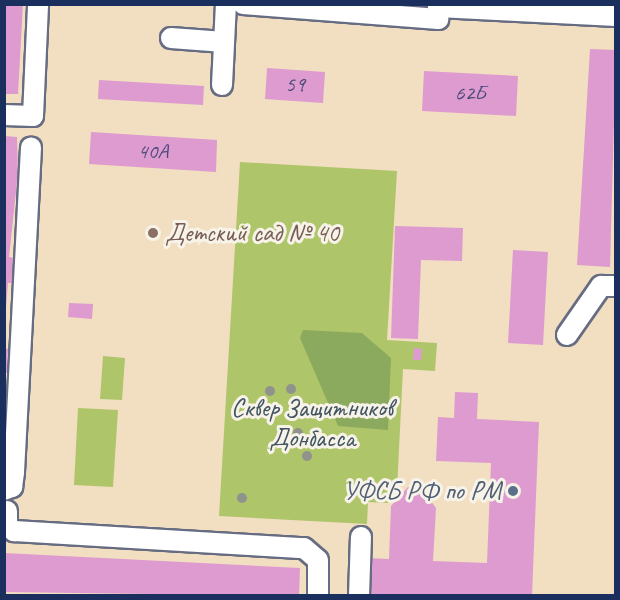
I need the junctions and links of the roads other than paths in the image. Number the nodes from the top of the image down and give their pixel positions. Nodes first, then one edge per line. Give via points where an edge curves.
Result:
1 (39, 4) edge
2 (226, 4) edge
3 (243, 4) edge
4 (615, 16) edge
5 (171, 38) dead end
6 (224, 42) junction
7 (222, 85) dead end
8 (4, 114) edge
9 (31, 147) dead end
10 (615, 286) edge
11 (567, 335) dead end
12 (4, 490) edge
13 (7, 511) dead end
14 (361, 537) dead end
15 (318, 596) edge
16 (359, 596) edge

1 - 8 lane via 33,116
2 - 6 lane
3 - 4 lane via 438,19 438,7
5 - 6 lane
6 - 7 lane
9 - 12 lane via 14,472 12,487
10 - 11 lane via 601,286
13 - 15 lane via 7,526 14,531 304,548 318,560
14 - 16 lane

